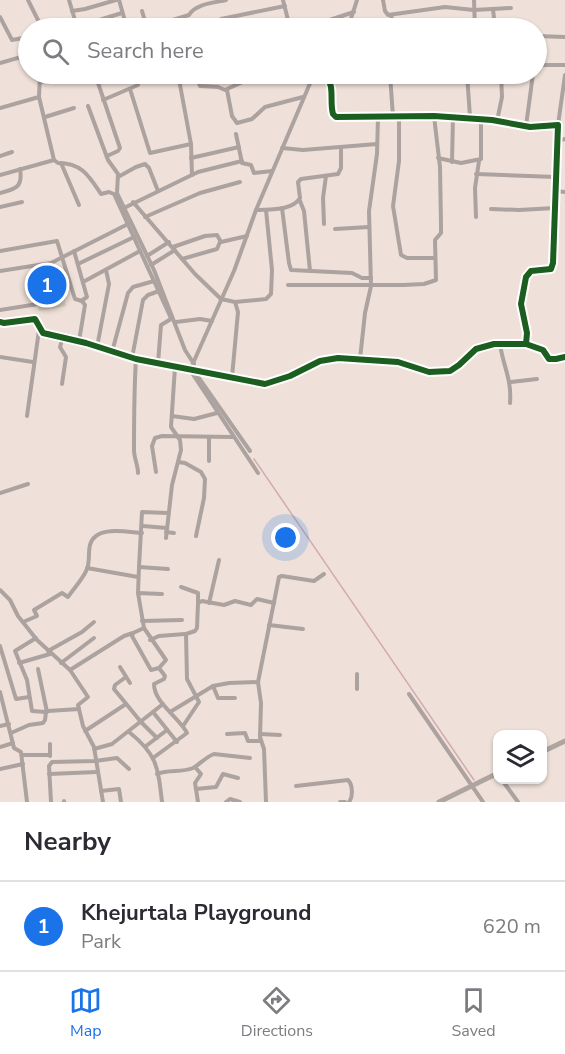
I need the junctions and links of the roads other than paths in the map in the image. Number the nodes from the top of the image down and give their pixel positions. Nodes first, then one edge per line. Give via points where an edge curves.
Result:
1 (28, 0) edge
2 (69, 0) edge
3 (118, 0) edge
4 (226, 0) edge
5 (284, 0) edge
6 (357, 0) edge
7 (383, 0) edge
8 (474, 0) edge
9 (214, 1) edge
10 (285, 6) junction
11 (511, 8) dead end
12 (493, 9) junction
13 (474, 10) junction
14 (72, 11) junction
15 (142, 11) dead end
16 (354, 12) junction
17 (122, 13) junction
18 (391, 15) junction
19 (0, 17) edge
20 (37, 18) edge
21 (73, 18) edge
22 (106, 18) edge
23 (124, 18) edge
24 (144, 18) edge
25 (179, 18) edge
26 (226, 18) edge
27 (288, 18) edge
28 (336, 18) edge
29 (352, 18) edge
30 (392, 18) edge
31 (474, 18) edge
32 (494, 18) edge
33 (547, 36) edge
34 (565, 37) edge
35 (18, 39) edge
36 (18, 58) edge
37 (0, 63) edge
38 (547, 65) edge
39 (565, 65) edge
40 (565, 76) edge
41 (41, 84) edge
42 (98, 84) edge
43 (139, 84) edge
44 (180, 84) edge
45 (199, 84) edge
46 (239, 84) edge
47 (310, 84) edge
48 (331, 84) edge
49 (391, 84) edge
50 (468, 84) edge
51 (501, 84) edge
52 (532, 84) edge
53 (130, 89) junction
54 (227, 90) junction
55 (39, 97) junction
56 (304, 97) junction
57 (103, 100) junction
58 (88, 106) dead end
59 (0, 108) edge
60 (75, 108) dead end
61 (434, 116) junction
62 (45, 117) junction
63 (378, 117) junction
64 (393, 117) junction
65 (399, 117) junction
66 (453, 117) junction
67 (470, 117) junction
68 (481, 119) junction
69 (498, 121) junction
70 (558, 125) junction
71 (526, 126) junction
72 (236, 134) dead end
73 (565, 140) edge
74 (558, 141) junction
75 (191, 144) junction
76 (377, 144) junction
77 (239, 147) junction
78 (341, 147) junction
79 (282, 148) junction
80 (12, 153) dead end
81 (0, 156) edge
82 (107, 156) junction
83 (191, 158) junction
84 (438, 158) junction
85 (54, 160) junction
86 (479, 160) junction
87 (242, 161) junction
88 (452, 162) junction
89 (61, 163) junction
90 (20, 169) junction
91 (273, 171) junction
92 (476, 174) junction
93 (0, 175) edge
94 (192, 175) junction
95 (326, 176) junction
96 (118, 177) junction
97 (556, 177) junction
98 (240, 182) dead end
99 (158, 191) junction
100 (555, 191) junction
101 (565, 192) edge
102 (0, 193) edge
103 (299, 200) junction
104 (22, 202) dead end
105 (133, 202) junction
106 (79, 205) dead end
107 (0, 207) edge
108 (124, 208) junction
109 (282, 208) junction
110 (555, 208) junction
111 (491, 209) dead end
112 (256, 210) junction
113 (266, 210) junction
114 (145, 217) junction
115 (476, 217) dead end
116 (128, 224) junction
117 (324, 224) dead end
118 (369, 227) junction
119 (335, 229) dead end
120 (247, 236) junction
121 (134, 237) junction
122 (169, 242) junction
123 (220, 242) junction
124 (174, 249) junction
125 (0, 251) edge
126 (74, 251) junction
127 (141, 251) junction
128 (63, 255) junction
129 (147, 256) junction
130 (435, 258) junction
131 (182, 259) junction
132 (78, 264) junction
133 (151, 265) junction
134 (106, 270) junction
135 (310, 270) junction
136 (0, 271) edge
137 (371, 278) junction
138 (154, 281) junction
139 (83, 282) junction
140 (288, 285) dead end
141 (371, 286) junction
142 (159, 291) junction
143 (221, 299) junction
144 (81, 301) junction
145 (235, 302) junction
146 (38, 304) dead end
147 (0, 310) edge
148 (212, 321) junction
149 (0, 322) edge
150 (176, 322) junction
151 (39, 329) junction
152 (63, 337) junction
153 (79, 341) junction
154 (501, 344) junction
155 (526, 344) junction
156 (97, 347) junction
157 (112, 352) junction
158 (0, 357) edge
159 (565, 357) edge
160 (134, 359) junction
161 (360, 359) junction
162 (33, 362) junction
163 (158, 363) junction
164 (194, 364) junction
165 (175, 367) junction
166 (192, 370) junction
167 (232, 377) junction
168 (537, 379) dead end
169 (511, 382) junction
170 (62, 384) dead end
171 (510, 403) dead end
172 (217, 413) junction
173 (27, 416) dead end
174 (172, 416) junction
175 (179, 437) junction
176 (208, 437) junction
177 (234, 437) junction
178 (249, 451) dead end
179 (209, 461) dead end
180 (178, 462) junction
181 (156, 472) dead end
182 (138, 473) dead end
183 (258, 473) dead end
184 (28, 484) dead end
185 (0, 493) edge
186 (168, 513) junction
187 (143, 526) junction
188 (166, 530) junction
189 (142, 533) junction
190 (174, 533) dead end
191 (196, 536) dead end
192 (166, 538) dead end
193 (219, 560) dead end
194 (139, 567) junction
195 (87, 568) junction
196 (168, 569) dead end
197 (324, 574) dead end
198 (138, 577) junction
199 (180, 587) dead end
200 (0, 590) edge
201 (138, 593) junction
202 (162, 594) dead end
203 (198, 603) junction
204 (209, 603) junction
205 (273, 603) junction
206 (182, 620) dead end
207 (94, 621) dead end
208 (142, 621) junction
209 (23, 622) junction
210 (269, 625) junction
211 (144, 628) junction
212 (303, 629) dead end
213 (133, 633) junction
214 (186, 634) junction
215 (36, 638) junction
216 (94, 638) dead end
217 (150, 640) junction
218 (0, 646) edge
219 (50, 653) junction
220 (19, 663) junction
221 (62, 663) junction
222 (120, 667) dead end
223 (159, 668) junction
224 (38, 669) dead end
225 (70, 670) junction
226 (357, 674) dead end
227 (126, 677) junction
228 (258, 682) junction
229 (130, 683) dead end
230 (213, 686) junction
231 (357, 690) dead end
232 (0, 692) edge
233 (409, 694) dead end
234 (196, 696) junction
235 (29, 697) junction
236 (235, 698) dead end
237 (126, 704) junction
238 (163, 704) junction
239 (78, 709) junction
240 (46, 712) junction
241 (153, 712) junction
242 (170, 712) junction
243 (141, 722) junction
244 (9, 724) junction
245 (0, 726) edge
246 (183, 726) junction
247 (167, 730) junction
248 (85, 731) junction
249 (129, 732) junction
250 (11, 734) junction
251 (227, 734) dead end
252 (260, 735) junction
253 (280, 735) dead end
254 (157, 738) junction
255 (262, 741) junction
256 (565, 741) edge
257 (177, 742) junction
258 (14, 743) junction
259 (50, 744) dead end
260 (146, 746) junction
261 (0, 747) edge
262 (94, 749) junction
263 (547, 750) edge
264 (22, 755) junction
265 (50, 755) junction
266 (153, 758) junction
267 (250, 758) dead end
268 (95, 761) junction
269 (50, 763) junction
270 (23, 764) junction
271 (195, 766) junction
272 (0, 769) edge
273 (129, 769) dead end
274 (97, 772) junction
275 (49, 774) junction
276 (158, 774) junction
277 (493, 775) edge
278 (238, 778) dead end
279 (505, 784) edge
280 (471, 785) junction
281 (296, 786) dead end
282 (196, 789) junction
283 (101, 791) junction
284 (27, 802) edge
285 (51, 802) edge
286 (103, 802) edge
287 (121, 802) edge
288 (162, 802) edge
289 (198, 802) edge
290 (226, 802) edge
291 (240, 802) edge
292 (266, 802) edge
293 (344, 802) edge
294 (440, 802) edge
295 (483, 802) edge
296 (518, 802) edge

1 - 20 street
2 - 14 street
3 - 14 street
3 - 17 street
4 - 9 street
5 - 10 street
6 - 16 street
7 - 18 street via 384,11
8 - 13 street
9 - 25 street
10 - 26 street
10 - 27 street
11 - 12 street
12 - 13 street
12 - 32 street
13 - 18 street via 445,7
13 - 31 street
14 - 21 street
15 - 24 street
16 - 28 street
16 - 29 street
17 - 22 street
17 - 23 street
18 - 30 street
19 - 35 street via 12,40
33 - 34 street
36 - 37 street
38 - 39 street
40 - 70 street
41 - 55 street
42 - 57 street
43 - 53 street
44 - 75 street
45 - 54 street
46 - 54 street
47 - 56 street
48 - 63 street via 334,116
49 - 64 street
50 - 67 street
51 - 69 street
52 - 71 street
53 - 57 street
53 - 75 street via 150,153
54 - 56 street via 237,123 252,119 265,107
55 - 59 street
55 - 62 street
56 - 79 street
57 - 82 street via 120,148
58 - 82 street
60 - 62 street
61 - 65 street
61 - 66 street
61 - 84 street
62 - 85 street
63 - 64 street
63 - 76 street
64 - 65 street
65 - 130 street via 393,206 400,252 407,258
66 - 67 street
66 - 88 street
67 - 68 street
68 - 69 street
68 - 86 street
69 - 71 street
70 - 71 street
70 - 74 street
72 - 77 street
73 - 74 street
74 - 97 street
75 - 83 street
76 - 78 street
76 - 118 street
77 - 83 street
77 - 87 street
78 - 79 street
78 - 95 street via 340,171
79 - 91 street
80 - 81 street
82 - 96 street
83 - 94 street
84 - 88 street
84 - 130 street via 441,231 435,240
85 - 89 street
85 - 90 street
86 - 88 street
86 - 92 street
87 - 91 street via 251,165 254,173
87 - 94 street
89 - 106 street
89 - 116 street via 84,170 101,194 112,193
90 - 93 street
90 - 102 street via 20,185
91 - 112 street
92 - 97 street
92 - 115 street
94 - 99 street
95 - 103 street via 299,180
95 - 117 street
96 - 99 street via 145,164
96 - 108 street via 117,190
97 - 100 street
98 - 114 street via 200,193
99 - 105 street
100 - 101 street
100 - 110 street
103 - 109 street
103 - 135 street via 304,211
104 - 107 street
105 - 108 street
105 - 114 street
108 - 129 street
109 - 113 street
109 - 135 street via 290,269
110 - 111 street
110 - 155 street via 552,267 529,273 525,282 521,308
112 - 113 street
112 - 120 street
113 - 145 street via 271,294 266,299
114 - 122 street
116 - 121 street
116 - 126 street
118 - 119 street
118 - 137 street
120 - 123 street
120 - 143 street
121 - 127 street
121 - 132 street
122 - 124 street
122 - 129 street
123 - 124 street via 214,234
123 - 131 street via 217,249
124 - 131 street
124 - 133 street
125 - 128 street via 54,240
126 - 128 street
126 - 132 street
127 - 134 street
127 - 138 street
128 - 136 street via 46,265
128 - 144 street via 75,299
129 - 133 street
130 - 141 street via 435,281
131 - 143 street
132 - 139 street
133 - 150 street
134 - 139 street
134 - 156 street via 109,284
135 - 137 street
137 - 141 street
138 - 142 street
138 - 157 street via 133,287 128,293
139 - 144 street via 87,297
140 - 141 street
141 - 161 street
142 - 160 street via 142,300
142 - 163 street via 171,318 161,325
143 - 145 street
143 - 148 street
144 - 153 street via 84,308
145 - 167 street via 238,312
146 - 147 street
148 - 150 street
148 - 164 street
149 - 151 street via 35,319
150 - 164 street
151 - 152 street
151 - 162 street
152 - 153 street
152 - 170 street via 60,347 66,357
153 - 156 street
154 - 155 street
154 - 161 street via 476,349 455,368 443,372
154 - 169 street
155 - 159 street via 543,350 549,359
156 - 157 street
157 - 160 street
158 - 162 street
160 - 163 street
160 - 182 street via 134,451
161 - 167 street via 320,361 265,384
162 - 173 street
163 - 165 street
164 - 166 street
165 - 166 street
165 - 174 street
166 - 167 street
166 - 172 street
166 - 178 street
168 - 169 street
169 - 171 street
172 - 174 street via 194,419
172 - 177 street
174 - 175 street via 172,429
175 - 176 street
175 - 180 street
175 - 181 street via 153,440
176 - 177 street
176 - 179 street
177 - 183 street
180 - 186 street
180 - 191 street via 201,472 205,479
184 - 185 street
186 - 187 street via 142,512
186 - 188 street
187 - 188 street
187 - 189 street
188 - 190 street
188 - 192 street
189 - 194 street
189 - 195 street via 99,535 89,548
193 - 204 street
194 - 196 street
194 - 198 street
195 - 198 street
195 - 209 street via 68,597 62,593 34,610 37,616
197 - 205 street via 314,581 279,576
198 - 201 street
199 - 203 street via 198,593
200 - 209 street
201 - 202 street
201 - 208 street
203 - 204 street
203 - 214 street via 197,629
204 - 205 street via 224,605 235,601 251,605 257,599
205 - 210 street
206 - 208 street
207 - 219 street
208 - 211 street
209 - 215 street
210 - 212 street
210 - 228 street
211 - 213 street
211 - 217 street
213 - 223 street via 151,670
213 - 225 street
214 - 217 street
214 - 234 street via 187,679
215 - 219 street
215 - 220 street via 15,650
216 - 221 street
217 - 223 street via 166,660
218 - 235 street via 15,698
219 - 220 street
219 - 221 street
220 - 235 street
221 - 225 street
222 - 227 street
223 - 238 street via 165,676 154,686
224 - 240 street
225 - 239 street via 88,697 77,704
226 - 231 street
227 - 229 street
227 - 237 street via 114,687
228 - 230 street
228 - 252 street
230 - 234 street
230 - 236 street via 218,698
232 - 244 street
233 - 280 street
234 - 242 street
234 - 246 street via 199,703
235 - 240 street via 33,712
237 - 243 street
237 - 248 street
238 - 241 street
238 - 242 street
239 - 240 street
239 - 248 street
240 - 250 street via 43,723
241 - 243 street
241 - 247 street
242 - 246 street
243 - 249 street
243 - 254 street
244 - 245 street
244 - 250 street
246 - 257 street via 187,734
247 - 254 street
247 - 257 street
248 - 262 street
249 - 260 street
249 - 262 street via 112,744
250 - 258 street
251 - 255 street via 245,733 248,741
252 - 253 street
252 - 255 street
254 - 260 street
255 - 292 street
256 - 263 main road
257 - 266 street
258 - 261 street
258 - 264 street
259 - 265 street
260 - 266 street
262 - 268 street
264 - 265 street
264 - 270 street
265 - 269 street
266 - 276 street
267 - 271 street via 214,754
268 - 269 street
268 - 273 street via 117,758
268 - 274 street
269 - 275 street
270 - 272 street
270 - 284 street
271 - 276 street
271 - 282 street via 201,774
274 - 275 street
274 - 283 street
275 - 285 street
276 - 288 street
277 - 280 main road
278 - 282 street via 223,774 216,788
279 - 296 street
280 - 294 main road
280 - 295 street
281 - 293 street via 348,780 351,799
282 - 289 street
283 - 286 street
283 - 287 street via 119,789
290 - 291 street

